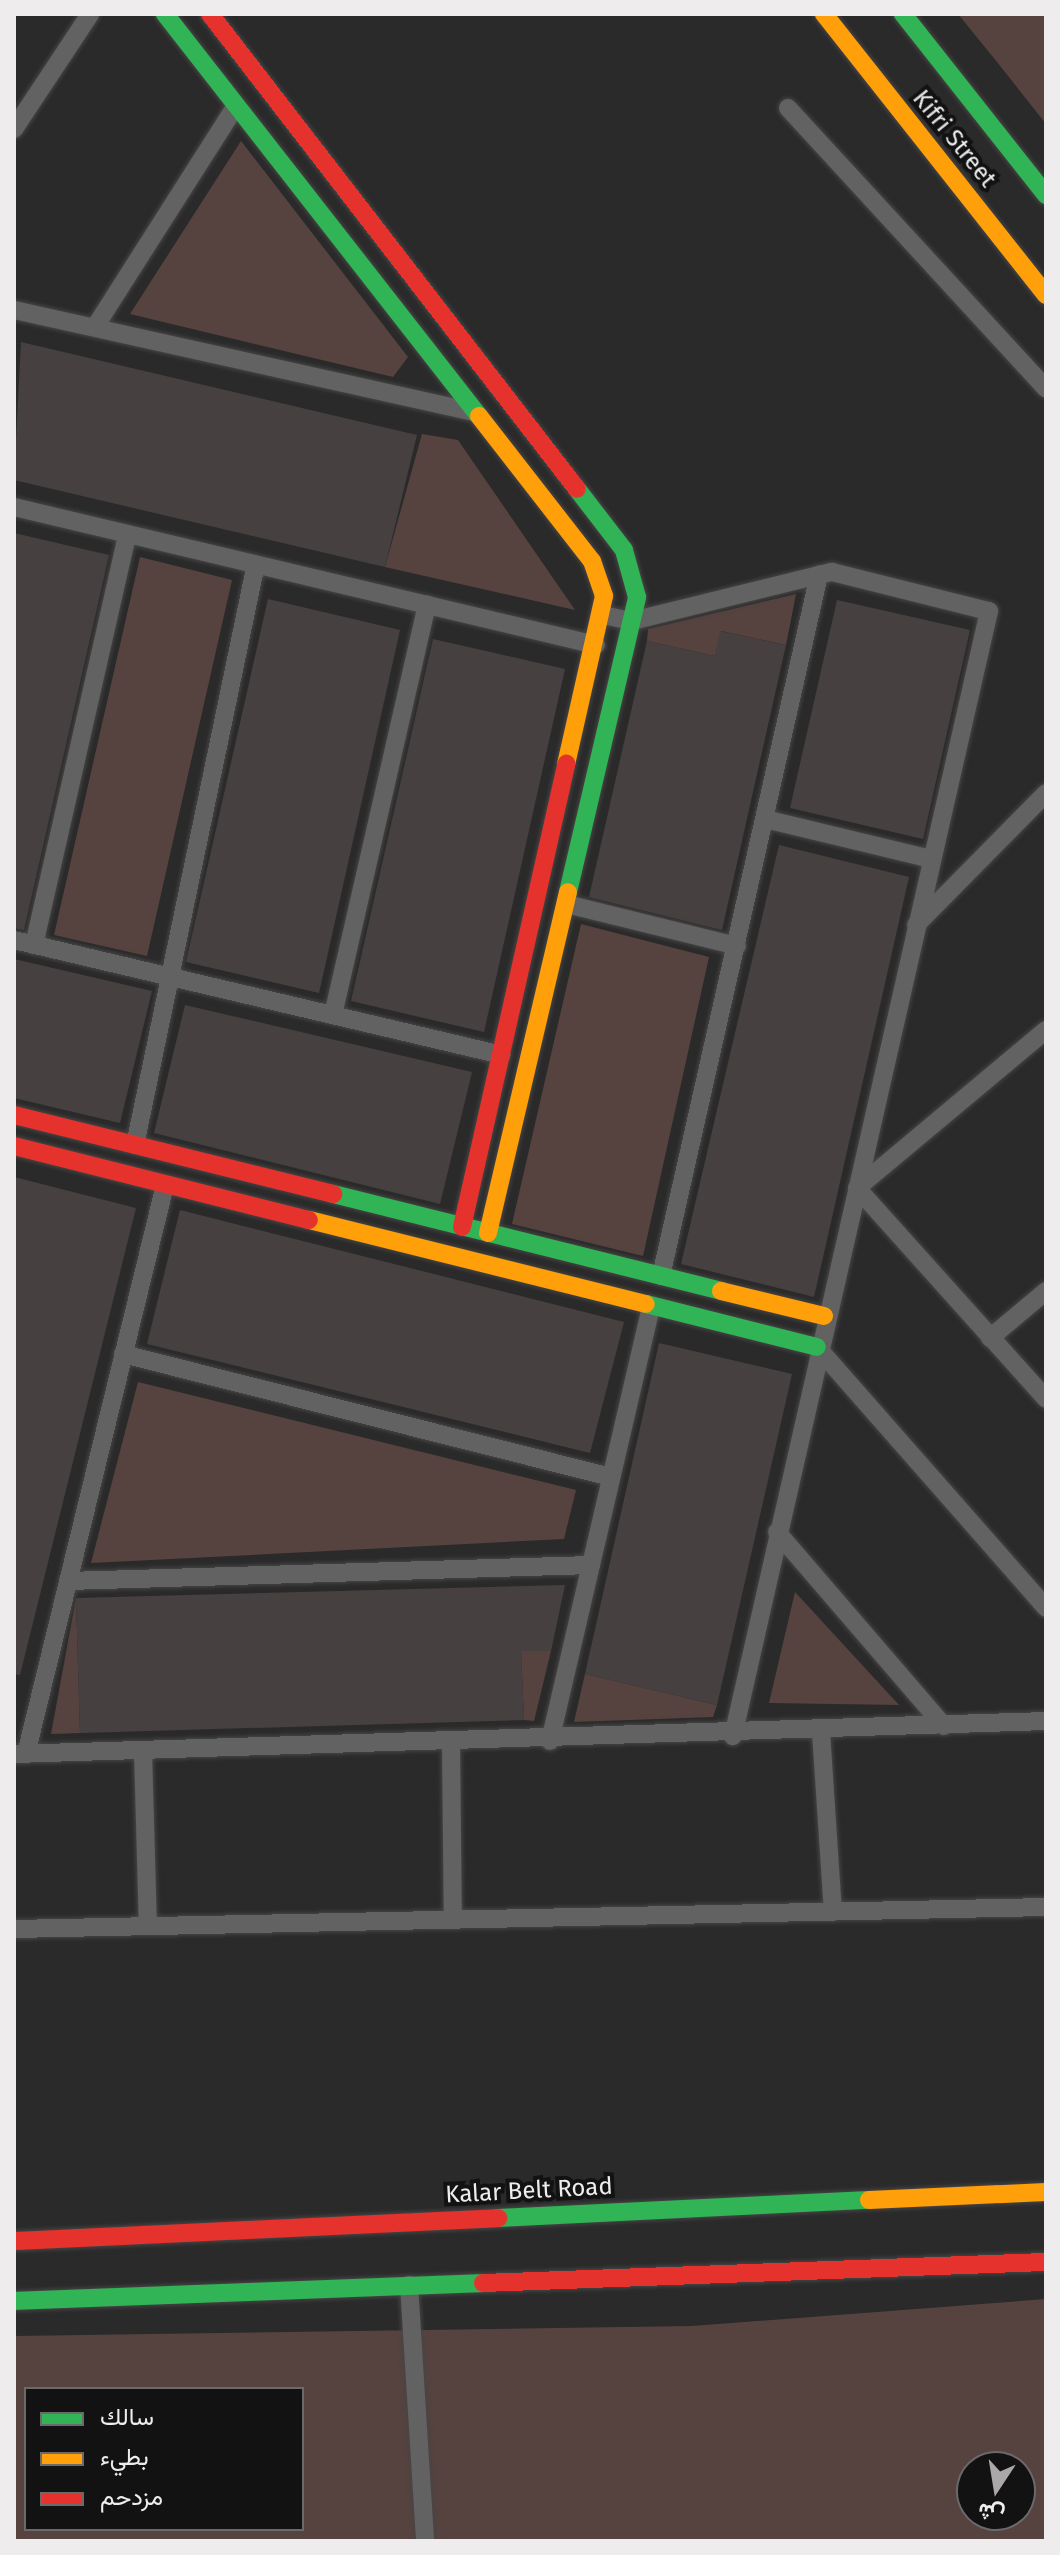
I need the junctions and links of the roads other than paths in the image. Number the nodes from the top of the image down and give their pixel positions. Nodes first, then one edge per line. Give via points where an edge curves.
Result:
1 (90, 14) edge
2 (165, 14) edge
3 (210, 14) edge
4 (824, 14) edge
5 (903, 14) edge
6 (235, 107) junction
7 (788, 108) dead end
8 (14, 129) edge
9 (1046, 195) edge
10 (1046, 295) edge
11 (14, 310) edge
12 (95, 327) junction
13 (1046, 389) edge
14 (473, 412) junction
15 (14, 507) edge
16 (127, 534) junction
17 (256, 564) junction
18 (819, 575) junction
19 (427, 605) junction
20 (603, 615) junction
21 (632, 621) junction
22 (596, 645) junction
23 (565, 782) junction
24 (593, 789) junction
25 (1046, 793) edge
26 (765, 819) junction
27 (931, 859) junction
28 (566, 904) junction
29 (916, 925) junction
30 (14, 940) edge
31 (34, 945) junction
32 (737, 946) junction
33 (166, 976) junction
34 (333, 1015) junction
35 (1046, 1030) edge
36 (502, 1055) junction
37 (14, 1115) edge
38 (135, 1145) junction
39 (14, 1146) edge
40 (165, 1185) junction
41 (857, 1188) junction
42 (462, 1227) junction
43 (488, 1233) junction
44 (661, 1276) junction
45 (1046, 1291) edge
46 (651, 1306) junction
47 (824, 1316) junction
48 (990, 1338) junction
49 (817, 1347) junction
50 (123, 1354) junction
51 (1046, 1399) edge
52 (611, 1477) junction
53 (777, 1532) junction
54 (591, 1565) junction
55 (68, 1581) junction
56 (1046, 1608) edge
57 (1046, 1721) edge
58 (944, 1726) junction
59 (821, 1732) junction
60 (733, 1736) junction
61 (550, 1741) junction
62 (451, 1743) junction
63 (143, 1751) junction
64 (20, 1754) edge
65 (1046, 1907) edge
66 (833, 1912) junction
67 (453, 1920) junction
68 (148, 1926) junction
69 (14, 1929) edge
70 (1046, 2192) edge
71 (14, 2241) edge
72 (1046, 2262) edge
73 (409, 2285) junction
74 (14, 2301) edge
75 (425, 2541) edge

1 - 8 street
2 - 6 main road
3 - 21 main road via 624,550 637,597
4 - 10 main road, Kifri Street
5 - 9 main road, Kifri Street
6 - 12 street
6 - 14 main road
7 - 13 street
11 - 12 street
12 - 14 street
14 - 20 main road via 592,561
15 - 16 street
16 - 17 street
16 - 31 street
17 - 19 street
17 - 33 street
18 - 21 street
18 - 26 street
18 - 27 street via 989,611
19 - 22 street
19 - 34 street
20 - 21 street
20 - 22 main road
21 - 24 main road
22 - 23 main road
23 - 24 main road
23 - 36 main road
24 - 28 main road
25 - 29 street
26 - 27 street
26 - 32 street
27 - 29 street
28 - 32 street
28 - 43 main road
29 - 41 street
30 - 31 street
31 - 33 street
32 - 44 street
33 - 34 street
33 - 38 street via 171,994
34 - 36 street
35 - 41 street
36 - 42 main road
37 - 38 main road
38 - 42 main road
39 - 40 main road
40 - 46 main road
40 - 50 street
41 - 47 street
41 - 48 street
42 - 43 main road
43 - 44 main road
44 - 47 main road
45 - 48 street
46 - 49 main road
46 - 52 street
47 - 49 street
48 - 51 street
49 - 53 street
49 - 56 street
50 - 52 street
50 - 55 street
52 - 54 street
53 - 58 street
53 - 60 street
54 - 55 street
54 - 61 street
55 - 64 street
57 - 58 street
58 - 59 street
59 - 60 street
59 - 66 street
60 - 61 street
61 - 62 street
62 - 63 street
62 - 67 street
63 - 64 street
63 - 68 street
65 - 66 street
66 - 67 street
67 - 68 street
68 - 69 street
70 - 71 main road, Kalar Belt Road
72 - 73 main road
73 - 74 main road
73 - 75 street

